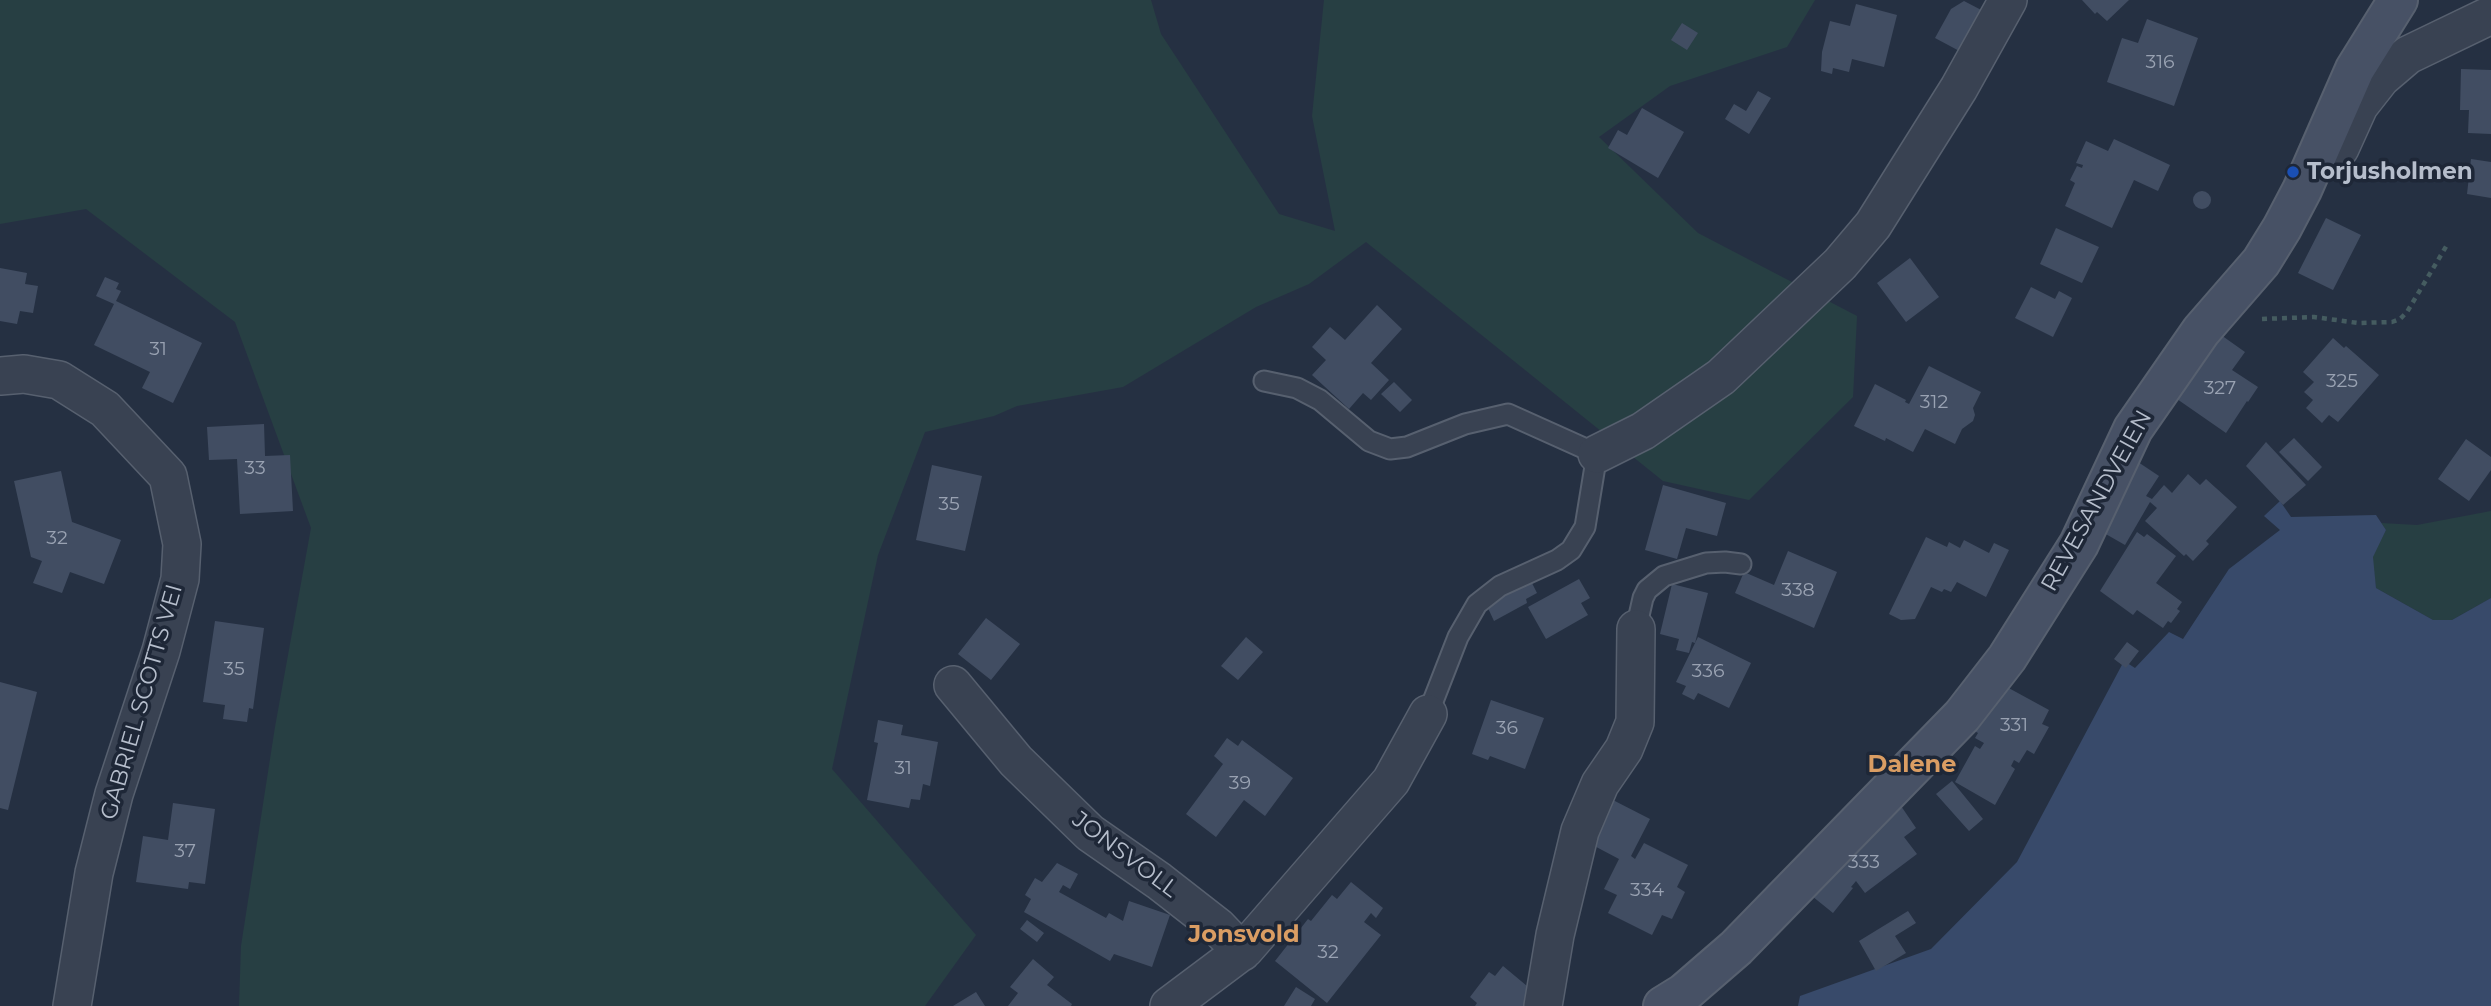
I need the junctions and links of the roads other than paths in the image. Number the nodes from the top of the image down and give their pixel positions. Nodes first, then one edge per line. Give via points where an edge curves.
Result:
1 (2008, 0) edge
2 (2398, 0) edge
3 (2491, 15) edge
4 (2302, 190) junction
5 (0, 376) edge
6 (1264, 381) dead end
7 (1597, 454) junction
8 (1741, 564) dead end
9 (1636, 629) joint
10 (953, 685) dead end
11 (1428, 714) joint
12 (1242, 952) junction
13 (72, 1006) edge
14 (1169, 1006) edge
15 (1542, 1006) edge
16 (1663, 1006) edge

1 - 7 street via 1873,225 1840,264 1721,377 1643,431
2 - 4 main road, REVESANDVEIEN via 2355,69
3 - 4 street via 2408,55 2381,78 2359,106 2318,186
4 - 16 main road, REVESANDVEIEN via 2261,262 2201,331 2133,429 2079,544 2007,658 1962,716 1735,948
5 - 13 street, GABRIEL SCOTTS VEI via 24,374 59,380 106,409 168,476 182,544 180,579 161,651 114,793 94,873
6 - 7 lane via 1297,388 1320,400 1369,441 1390,449 1507,414
7 - 11 lane via 1585,527 1571,550 1484,596 1458,637
8 - 9 lane via 1706,564 1664,576 1647,590
9 - 15 street via 1635,722 1580,831
10 - 12 street, JONSVOLL via 1016,761 1090,833 1160,881
11 - 12 street via 1391,781
12 - 14 street

